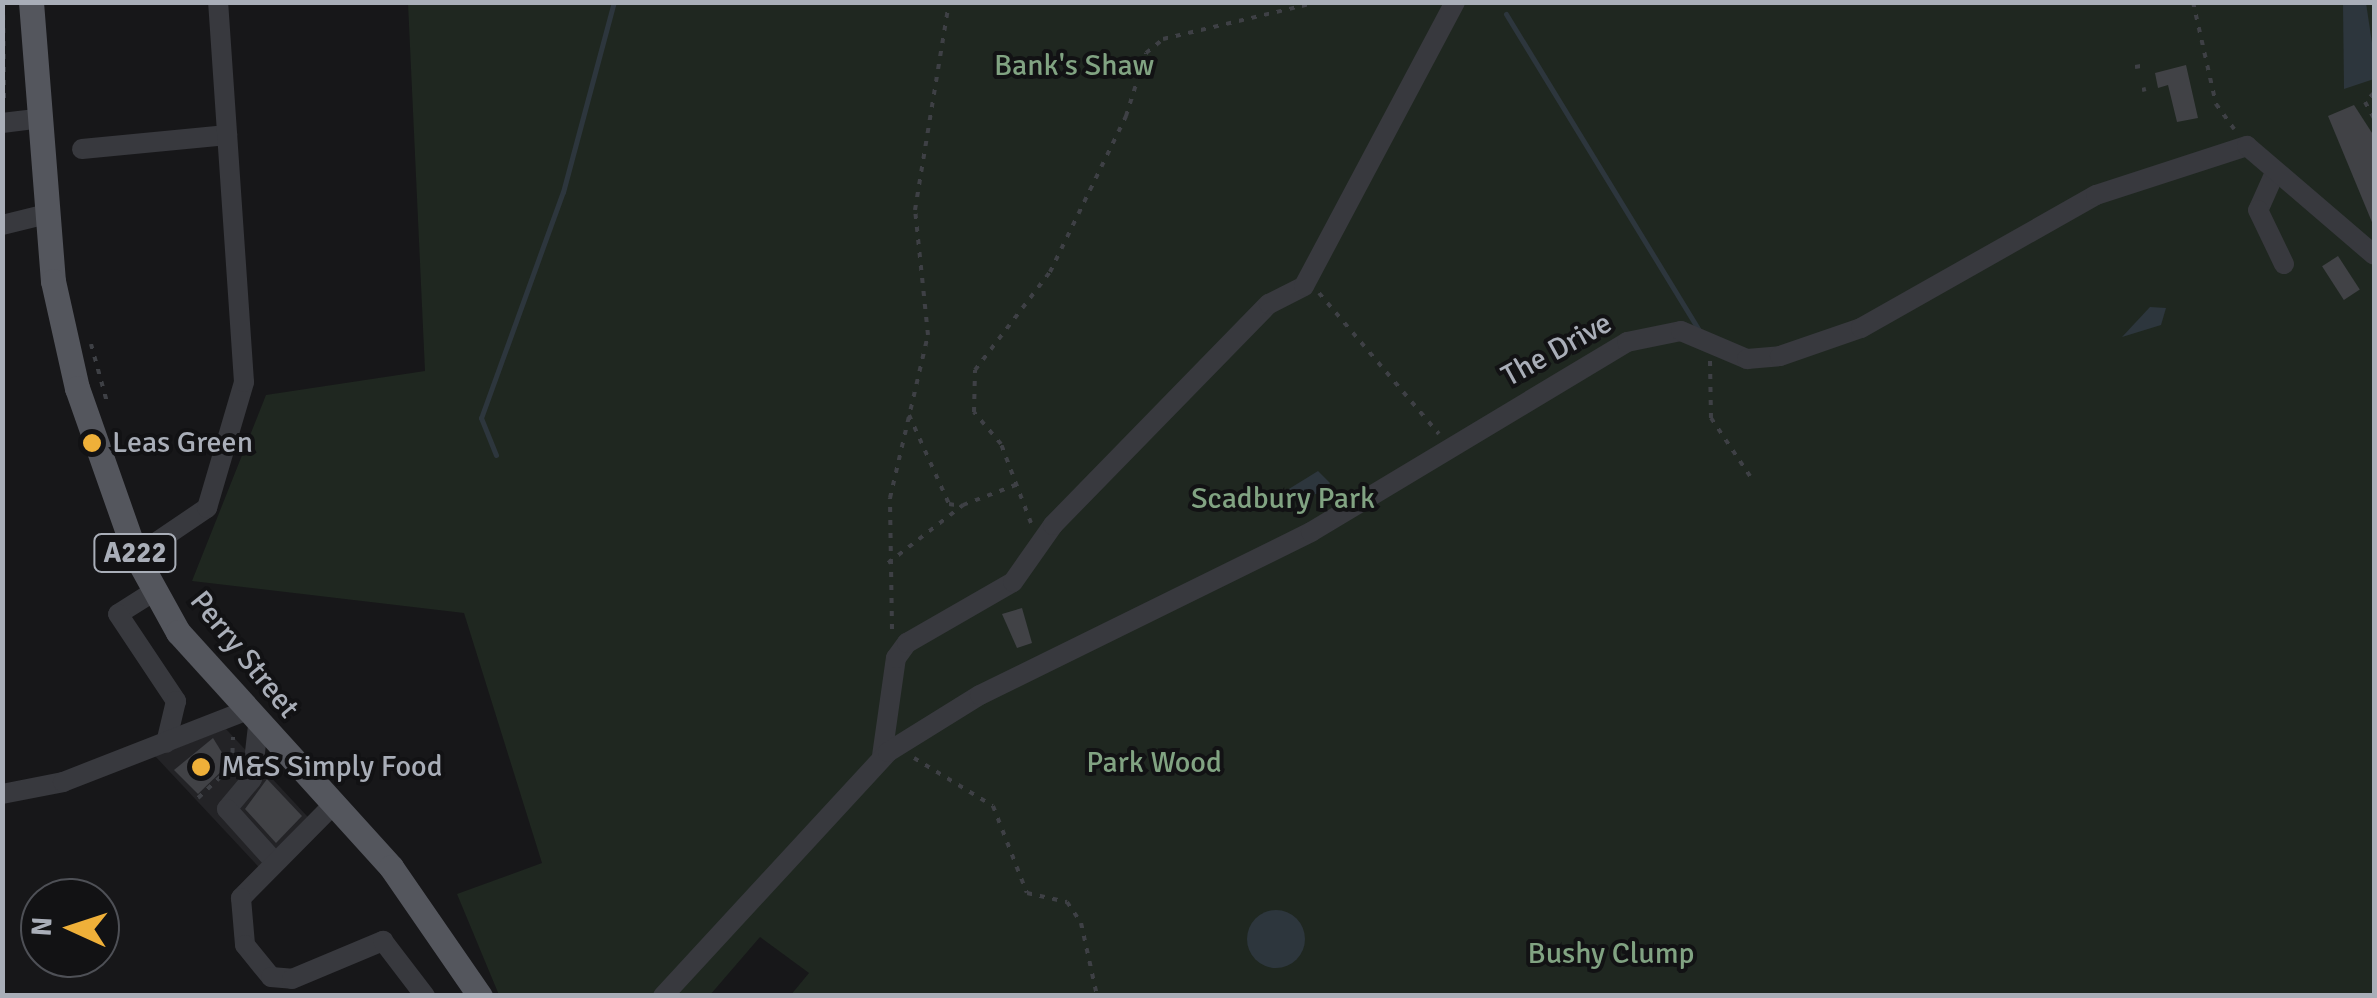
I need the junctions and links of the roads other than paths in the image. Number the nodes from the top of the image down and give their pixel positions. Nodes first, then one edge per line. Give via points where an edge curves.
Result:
1 (31, 2) edge
2 (218, 2) edge
3 (1455, 2) edge
4 (34, 120) junction
5 (4, 123) edge
6 (227, 135) junction
7 (82, 149) dead end
8 (2273, 178) junction
9 (43, 215) junction
10 (2, 224) edge
11 (2374, 254) edge
12 (2284, 264) dead end
13 (136, 556) junction
14 (153, 592) junction
15 (246, 722) junction
16 (166, 743) junction
17 (885, 754) junction
18 (2, 794) edge
19 (332, 805) junction
20 (272, 860) junction
21 (425, 996) edge
22 (480, 996) edge
23 (662, 996) edge

1 - 4 main road, Perry Street / A222
2 - 6 street
3 - 17 street via 1308,280 1269,304 1053,525 1034,560 896,658
4 - 5 street
4 - 9 main road, Perry Street / A222
6 - 7 street
6 - 13 street via 246,334 229,451 207,508
8 - 11 street
8 - 12 street via 2258,210
8 - 17 street, The Drive via 2247,146 2096,195 1861,328 1780,356 1747,359 1680,330 1627,342 1452,450
9 - 10 street
9 - 13 main road, Perry Street / A222 via 77,388
13 - 14 main road, Perry Street / A222
14 - 15 main road, Perry Street / A222
14 - 16 street via 118,614 176,701
15 - 16 street
15 - 19 main road, Perry Street / A222
15 - 20 street via 252,779 227,808
16 - 18 street via 63,782
17 - 23 street, The Drive
19 - 20 street
19 - 22 main road, Perry Street / A222 via 438,926
20 - 21 street via 238,916 245,945 271,977 292,978 383,941

